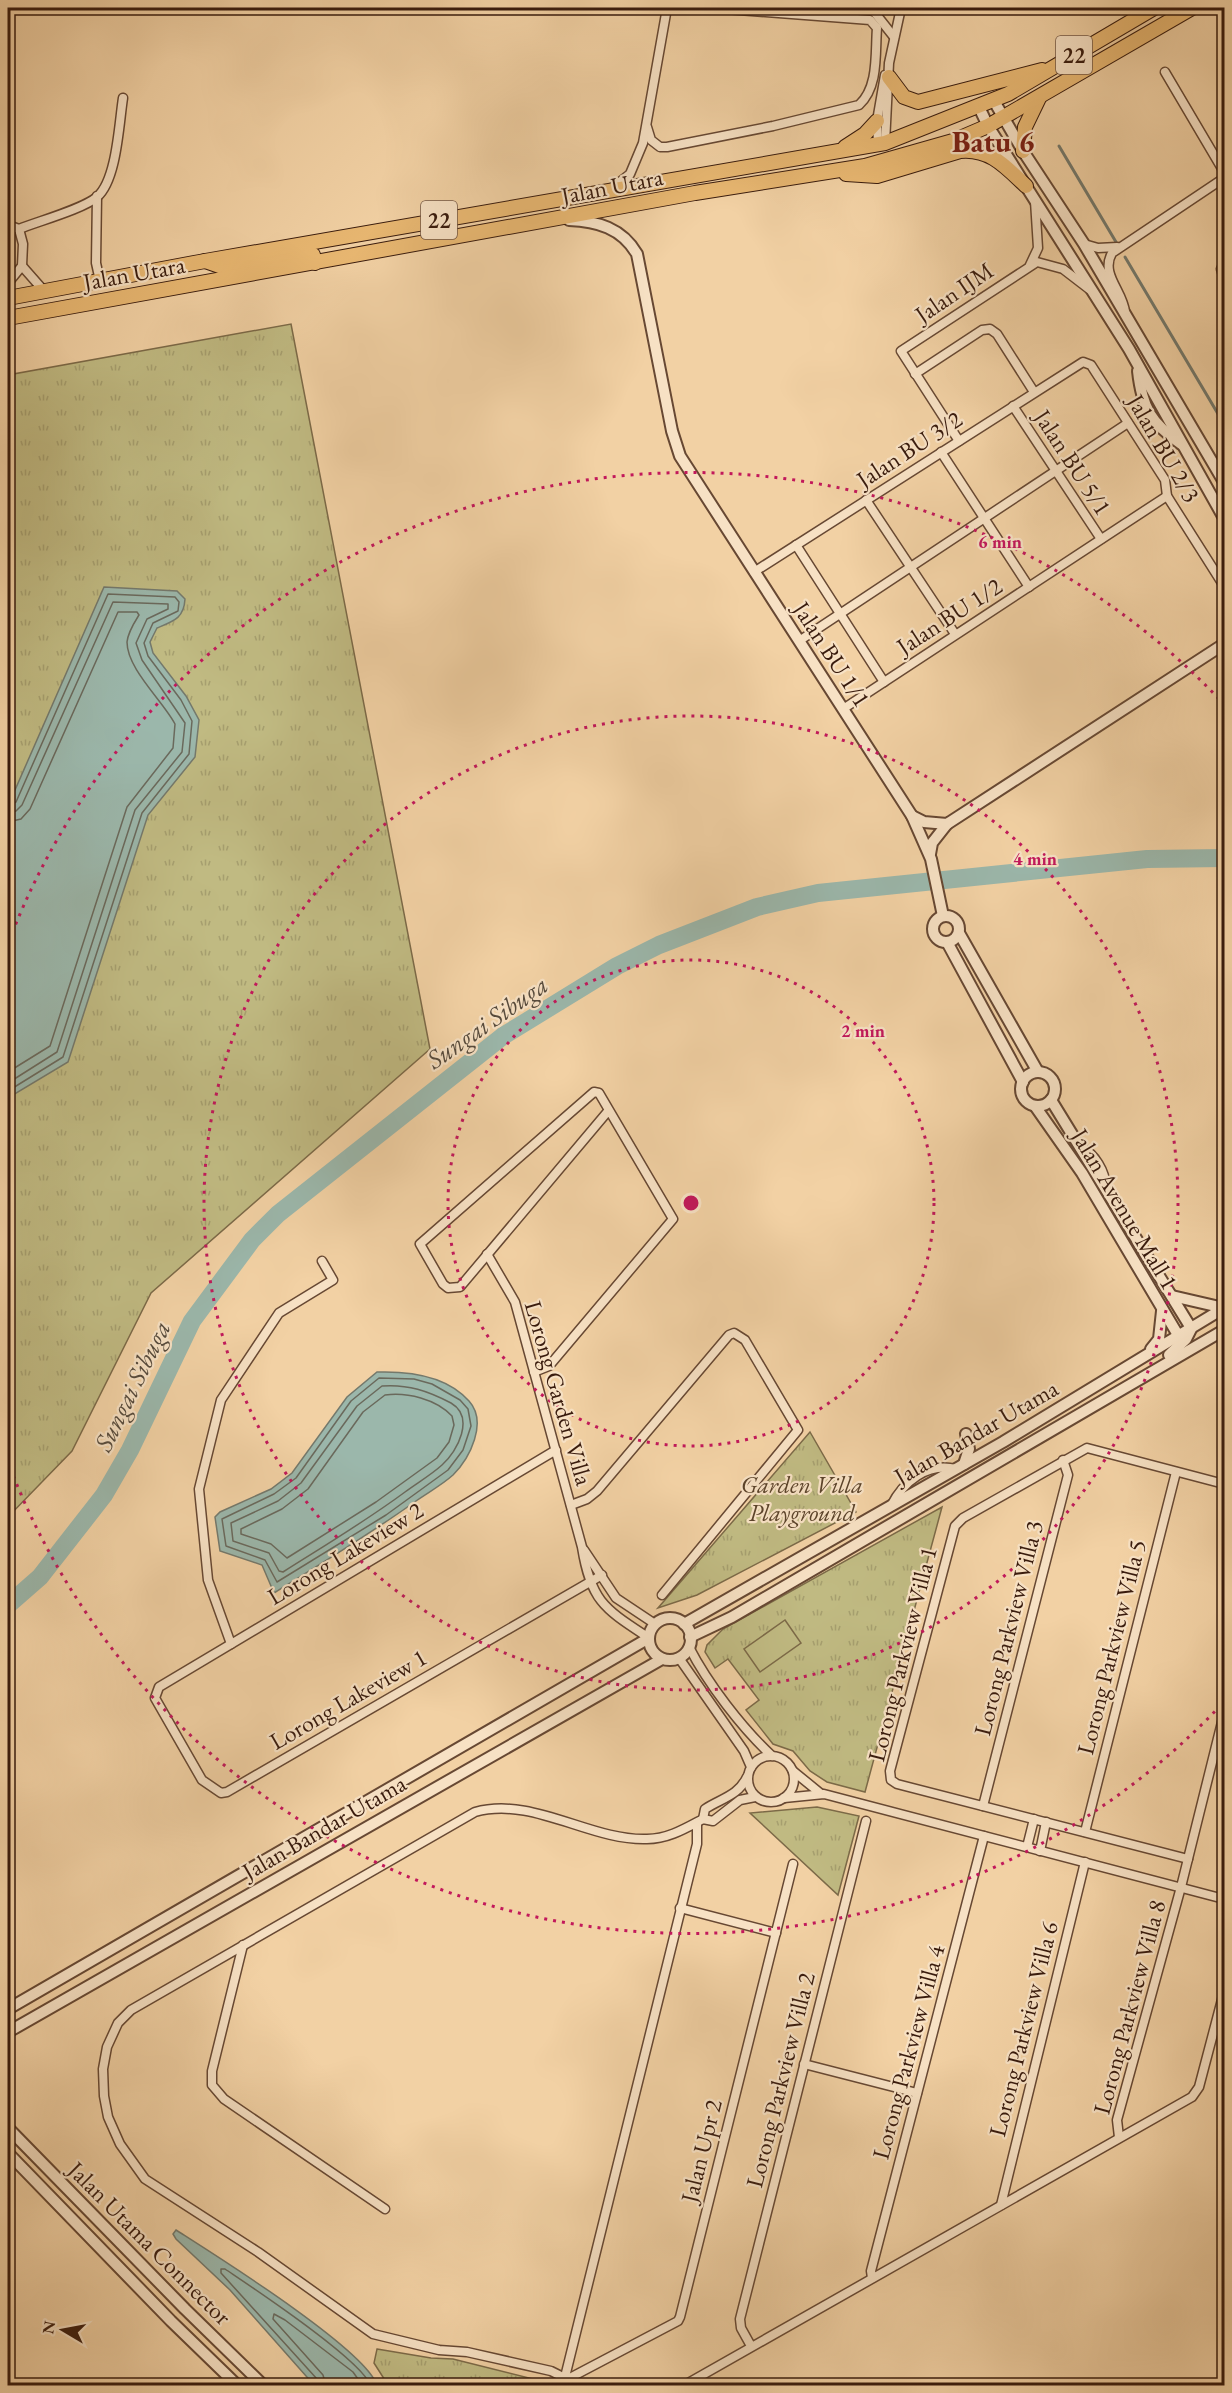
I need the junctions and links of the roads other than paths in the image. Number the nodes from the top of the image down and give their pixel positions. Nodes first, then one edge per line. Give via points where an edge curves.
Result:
1 (667, 8) edge
2 (711, 8) edge
3 (872, 8) edge
4 (901, 8) edge
5 (1154, 8) edge
6 (1192, 8) edge
7 (766, 10) edge
8 (802, 11) edge
9 (894, 37) junction
10 (1052, 68) junction
11 (889, 70) junction
12 (1165, 72) dead end
13 (123, 98) dead end
14 (1039, 98) junction
15 (993, 101) junction
16 (980, 107) junction
17 (1003, 118) junction
18 (877, 121) junction
19 (988, 126) junction
20 (647, 127) junction
21 (954, 141) junction
22 (882, 146) junction
23 (1023, 151) junction
24 (835, 152) junction
25 (865, 166) junction
26 (1224, 172) edge
27 (830, 173) junction
28 (1224, 178) edge
29 (1026, 186) junction
30 (609, 190) junction
31 (98, 196) junction
32 (1035, 201) junction
33 (559, 219) junction
34 (8, 225) edge
35 (19, 229) junction
36 (1084, 244) junction
37 (1117, 247) junction
38 (205, 261) junction
39 (315, 263) junction
40 (1224, 263) edge
41 (1030, 265) junction
42 (22, 266) junction
43 (1224, 279) edge
44 (100, 281) junction
45 (8, 283) edge
46 (1090, 289) junction
47 (44, 291) junction
48 (8, 298) edge
49 (1125, 312) junction
50 (8, 318) edge
51 (1086, 362) joint
52 (915, 374) junction
53 (1035, 392) junction
54 (1013, 406) junction
55 (1128, 423) junction
56 (959, 441) junction
57 (941, 452) junction
58 (1056, 470) junction
59 (1224, 482) edge
60 (1167, 496) junction
61 (866, 500) junction
62 (984, 518) junction
63 (1224, 518) edge
64 (1101, 539) junction
65 (796, 545) junction
66 (910, 567) junction
67 (754, 572) junction
68 (1029, 586) junction
69 (1224, 586) edge
70 (840, 614) junction
71 (956, 634) junction
72 (799, 642) junction
73 (1224, 644) edge
74 (884, 682) junction
75 (843, 709) junction
76 (912, 816) junction
77 (942, 825) junction
78 (925, 845) junction
79 (930, 857) junction
80 (943, 916) junction
81 (959, 933) junction
82 (947, 942) junction
83 (1038, 1072) junction
84 (1023, 1082) junction
85 (1051, 1100) junction
86 (1035, 1106) junction
87 (609, 1110) junction
88 (487, 1254) junction
89 (322, 1261) dead end
90 (1172, 1296) junction
91 (1224, 1308) edge
92 (1162, 1311) junction
93 (1224, 1322) edge
94 (1191, 1328) junction
95 (1224, 1330) edge
96 (1182, 1337) junction
97 (1145, 1355) junction
98 (534, 1372) junction
99 (1144, 1377) junction
100 (966, 1434) dead end
101 (556, 1450) junction
102 (986, 1452) junction
103 (1010, 1456) junction
104 (1063, 1460) junction
105 (960, 1467) junction
106 (1176, 1472) junction
107 (1224, 1484) edge
108 (571, 1504) junction
109 (582, 1547) junction
110 (602, 1575) junction
111 (588, 1581) junction
112 (662, 1595) dead end
113 (655, 1624) junction
114 (684, 1624) junction
115 (649, 1638) junction
116 (690, 1642) junction
117 (231, 1644) junction
118 (679, 1658) junction
119 (662, 1659) junction
120 (156, 1691) joint
121 (1224, 1714) edge
122 (772, 1756) junction
123 (751, 1767) junction
124 (791, 1768) junction
125 (748, 1777) junction
126 (820, 1794) junction
127 (727, 1797) junction
128 (755, 1797) junction
129 (784, 1798) junction
130 (733, 1805) junction
131 (982, 1806) junction
132 (1034, 1819) junction
133 (700, 1821) junction
134 (866, 1821) dead end
135 (1046, 1822) junction
136 (1085, 1832) junction
137 (984, 1836) junction
138 (1028, 1847) junction
139 (1040, 1851) junction
140 (1188, 1859) junction
141 (1085, 1862) junction
142 (793, 1864) dead end
143 (1181, 1887) junction
144 (1224, 1899) edge
145 (680, 1908) junction
146 (776, 1933) junction
147 (243, 1945) junction
148 (1224, 1992) edge
149 (8, 2009) edge
150 (8, 2032) edge
151 (804, 2064) junction
152 (917, 2093) junction
153 (8, 2128) edge
154 (1119, 2137) junction
155 (8, 2153) edge
156 (1001, 2205) junction
157 (385, 2209) dead end
158 (872, 2278) junction
159 (751, 2346) junction
160 (565, 2383) edge
161 (238, 2385) edge
162 (264, 2385) edge
163 (683, 2385) edge

1 - 20 street
2 - 7 street
3 - 9 street
4 - 9 street
5 - 10 highway, Jalan Utara / 22
6 - 14 highway, Jalan Utara / 22
7 - 8 street
8 - 20 street via 870,20 877,28 872,85 859,105 667,147 651,140
9 - 11 street
10 - 11 highway via 926,102 904,97
10 - 15 highway, Jalan Utara / 22
11 - 18 street
11 - 22 street
12 - 26 street
13 - 31 street via 111,172
14 - 17 highway, Jalan Utara / 22
14 - 23 highway via 1025,127
15 - 16 highway, Jalan Utara / 22
15 - 17 street
16 - 19 street
16 - 22 highway, Jalan Utara / 22
17 - 19 highway, Jalan Utara / 22
17 - 23 street
18 - 22 street
18 - 24 highway via 857,140
19 - 21 highway, Jalan Utara / 22
19 - 29 street
20 - 30 street via 630,174
21 - 22 highway via 930,141 898,152
21 - 25 highway, Jalan Utara / 22
22 - 24 highway, Jalan Utara / 22
22 - 25 highway via 876,160
23 - 36 street
24 - 30 highway, Jalan Utara / 22
25 - 27 highway, Jalan Utara / 22
27 - 29 highway via 877,176 974,150 997,159
27 - 33 highway, Jalan Utara / 22
28 - 37 street
29 - 32 street
30 - 38 highway, Jalan Utara / 22
31 - 35 street
31 - 44 street via 96,263
32 - 41 street via 1038,248
32 - 46 street
33 - 39 highway, Jalan Utara / 22
33 - 67 street, Jalan BU 1/1 via 600,223 628,241 637,254 677,450
34 - 35 street
35 - 42 street
36 - 37 street
36 - 49 street
37 - 49 street via 1108,265 1124,299
38 - 39 highway, 22 via 225,268 307,253 313,255
38 - 44 highway, Jalan Utara / 22
39 - 50 highway, Jalan Utara / 22
40 - 43 street
41 - 46 street via 1054,265
41 - 52 street, Jalan IJM via 901,351
42 - 45 street
42 - 47 street
44 - 47 highway, Jalan Utara / 22
46 - 63 street via 1138,365
47 - 48 highway, Jalan Utara / 22
49 - 59 street
51 - 53 street, Jalan BU 3/2
51 - 55 street, Jalan BU 2/3
52 - 53 street via 982,330 990,329
52 - 56 street
53 - 54 street, Jalan BU 3/2
54 - 56 street, Jalan BU 3/2
54 - 58 street, Jalan BU 5/1
55 - 58 street
55 - 60 street, Jalan BU 2/3 via 1165,480
56 - 57 street, Jalan BU 3/2
57 - 61 street, Jalan BU 3/2
57 - 62 street
58 - 62 street
58 - 64 street, Jalan BU 5/1
60 - 64 street, Jalan BU 1/2
60 - 69 street, Jalan BU 2/3
61 - 65 street, Jalan BU 3/2
61 - 66 street
62 - 66 street
62 - 68 street
64 - 68 street, Jalan BU 1/2
65 - 67 street, Jalan BU 3/2
65 - 70 street
66 - 70 street
66 - 71 street
67 - 72 street, Jalan BU 1/1
68 - 71 street, Jalan BU 1/2
70 - 72 street
70 - 74 street
71 - 74 street, Jalan BU 1/2
72 - 75 street, Jalan BU 1/1
73 - 77 street
74 - 75 street, Jalan BU 1/2
75 - 76 street, Jalan BU 1/1
76 - 77 street
76 - 78 street
77 - 78 street
77 - 79 street via 932,843
78 - 79 street
79 - 80 street
80 - 81 street via 957,921
80 - 82 street via 935,922 933,930 938,940
81 - 82 street
81 - 83 street
82 - 84 street
83 - 84 street
83 - 85 street via 1052,1079 1055,1090
84 - 86 street via 1023,1096
85 - 86 street
85 - 90 street, Jalan Avenue Mall 1
86 - 92 street, Jalan Avenue Mall 1 via 1082,1173
87 - 88 street
87 - 88 street via 599,1093 594,1092 420,1244 448,1288 460,1287
87 - 98 street via 673,1219 549,1366
88 - 98 street, Lorong Garden Villa via 515,1302
89 - 117 street via 333,1281 279,1313 221,1400 199,1488 208,1580
90 - 91 street
90 - 94 street, Jalan Avenue Mall 1
91 - 94 street, Jalan Bandar Utama
92 - 96 street, Jalan Avenue Mall 1
92 - 97 street via 1159,1339
93 - 96 street via 1198,1338
94 - 96 street, Jalan Bandar Utama
95 - 99 street
96 - 97 street, Jalan Bandar Utama
96 - 99 street via 1172,1353
97 - 102 street, Jalan Bandar Utama
98 - 101 street, Lorong Garden Villa
99 - 103 street
100 - 105 street via 969,1449
101 - 108 street, Lorong Garden Villa
101 - 117 street, Lorong Lakeview 2
102 - 103 street
102 - 105 street, Jalan Bandar Utama
103 - 116 street
104 - 106 street, Lorong Parkview Villa 1 via 1081,1450 1095,1449
104 - 131 street, Lorong Parkview Villa 3 via 1068,1475
104 - 131 street, Lorong Parkview Villa 1 via 955,1526 890,1771 891,1780 897,1784
105 - 114 street, Jalan Bandar Utama
106 - 107 street, Lorong Parkview Villa 1
106 - 136 street, Lorong Parkview Villa 5
108 - 109 street, Lorong Garden Villa
108 - 112 street via 597,1491 729,1335 734,1333 745,1340 798,1430
109 - 110 street, Lorong Garden Villa
109 - 111 street, Lorong Garden Villa
110 - 111 street, Lorong Lakeview 1
110 - 113 street, Lorong Garden Villa via 616,1598
111 - 115 street, Lorong Garden Villa via 608,1611
111 - 120 street, Lorong Lakeview 1 via 227,1792 202,1780 155,1698
113 - 114 street via 666,1618
113 - 115 street
114 - 116 street
115 - 119 street via 652,1650
115 - 149 street, Jalan Bandar Utama
116 - 118 street
116 - 122 street via 697,1663 754,1739
117 - 120 street, Lorong Lakeview 2
118 - 119 street, Jalan Bandar Utama
118 - 123 street
119 - 150 street, Jalan Bandar Utama
121 - 140 street, Lorong Parkview Villa 8
122 - 123 street
122 - 124 street
123 - 125 street
124 - 126 street
124 - 129 street via 792,1788
125 - 127 street via 739,1791
125 - 128 street
126 - 129 street
126 - 137 street
127 - 130 street
127 - 133 street via 705,1809
128 - 129 street via 769,1803
128 - 130 street
130 - 133 street via 713,1821
131 - 132 street, Lorong Parkview Villa 1
132 - 135 street, Lorong Parkview Villa 1
132 - 138 street
133 - 145 street
133 - 147 street via 680,1832 648,1839 605,1833 517,1810 475,1812
134 - 151 street, Lorong Parkview Villa 2
135 - 136 street, Lorong Parkview Villa 1
135 - 139 street
136 - 140 street, Lorong Parkview Villa 1
137 - 138 street
137 - 152 street, Lorong Parkview Villa 4
138 - 139 street
139 - 141 street
140 - 143 street, Lorong Parkview Villa 8
141 - 143 street
141 - 156 street, Lorong Parkview Villa 6
142 - 146 street, Jalan Upr 2
143 - 144 street
143 - 154 street, Lorong Parkview Villa 8 via 1117,2120
145 - 146 street
145 - 160 street
146 - 160 street, Jalan Upr 2 via 680,2317
147 - 157 street via 212,2071 212,2085 224,2099
147 - 160 street via 130,2010 113,2033 104,2058 105,2106 136,2170 152,2185 258,2252 373,2334 551,2371
148 - 154 street via 1196,2092
151 - 152 street
151 - 159 street, Lorong Parkview Villa 2 via 740,2319
152 - 158 street, Lorong Parkview Villa 4
153 - 162 street, Jalan Utama Connector via 184,2309
154 - 156 street
155 - 161 street, Jalan Utama Connector
156 - 158 street
158 - 159 street
159 - 163 street

